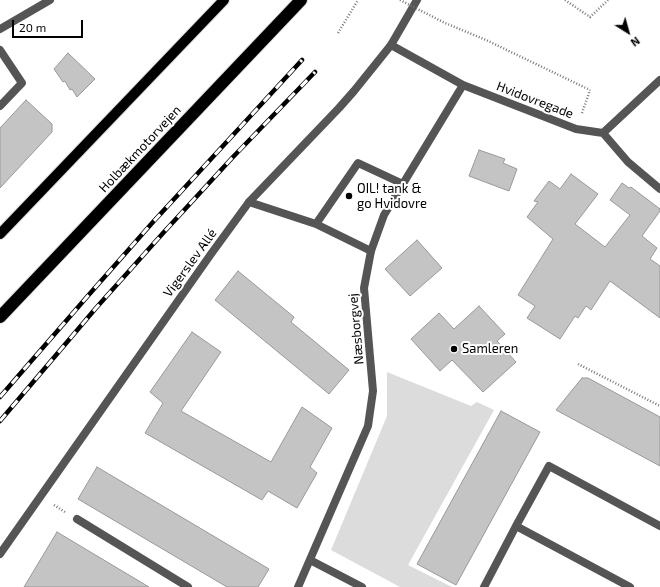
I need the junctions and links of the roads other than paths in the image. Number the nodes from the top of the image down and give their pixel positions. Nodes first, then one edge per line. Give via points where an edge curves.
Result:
1 (50, 0) edge
2 (224, 0) edge
3 (301, 0) edge
4 (417, 0) edge
5 (0, 29) edge
6 (391, 44) junction
7 (0, 50) edge
8 (660, 80) edge
9 (463, 85) junction
10 (0, 106) edge
11 (603, 133) junction
12 (403, 184) junction
13 (660, 189) edge
14 (249, 202) junction
15 (316, 224) junction
16 (0, 234) edge
17 (371, 251) junction
18 (0, 317) edge
19 (77, 519) road end
20 (516, 526) junction
21 (660, 526) edge
22 (0, 554) edge
23 (310, 560) junction
24 (188, 587) edge
25 (298, 587) edge
26 (362, 587) edge
27 (484, 587) edge
28 (630, 587) edge

1 - 5 street
2 - 16 main road
3 - 18 highway, Holbækmotorvejen
4 - 6 street, Vigerslev Allé
6 - 9 street, Hvidovregade
6 - 14 street, Vigerslev Allé via 340,108
7 - 10 street via 22,83
8 - 11 street
9 - 11 street, Hvidovregade via 576,128
9 - 12 street, Næsborgvej
11 - 13 street via 628,162
12 - 15 street via 358,163
12 - 17 street, Næsborgvej via 384,215
14 - 15 street
14 - 22 street, Vigerslev Allé
15 - 17 street
17 - 23 street, Næsborgvej via 364,288 374,391 368,426
19 - 24 street
20 - 21 street via 549,466
20 - 27 street
20 - 28 street
23 - 25 street, Næsborgvej
23 - 26 street

